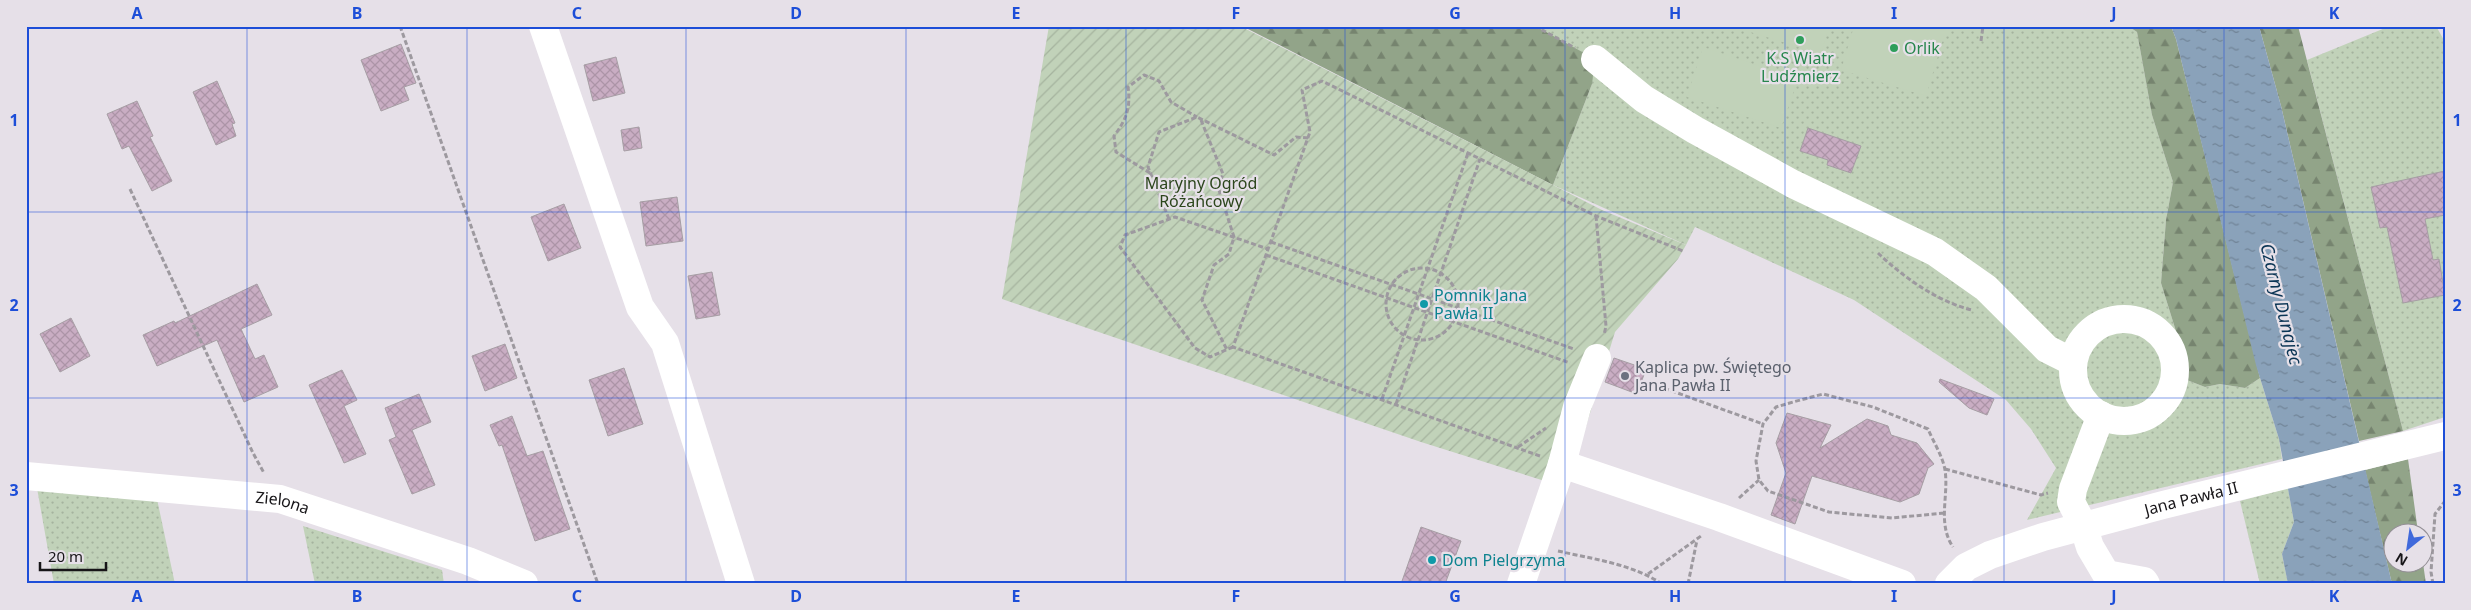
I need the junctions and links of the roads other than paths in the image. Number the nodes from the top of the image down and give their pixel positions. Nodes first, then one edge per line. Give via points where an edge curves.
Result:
1 (543, 26) edge
2 (1595, 58) road end
3 (2073, 362) junction
4 (1595, 364) road end
5 (2101, 415) junction
6 (2445, 436) edge
7 (1562, 464) junction
8 (26, 476) edge
9 (2083, 526) junction
10 (1957, 575) edge
11 (524, 584) edge
12 (741, 584) edge
13 (1521, 584) edge
14 (1902, 584) edge
15 (2146, 584) edge

1 - 12 street via 640,307 665,343
2 - 3 street via 1644,99 1704,134 1793,184 1935,252 1986,288 2047,349
3 - 5 street via 2078,393
3 - 5 street via 2078,346 2088,333 2116,319 2132,319 2147,324 2162,335 2171,350 2175,367 2173,385 2165,401 2152,413 2136,420 2118,420
4 - 7 street via 1577,407
5 - 9 street via 2070,502
6 - 9 street, Jana Pawła II
7 - 13 street
7 - 14 street
8 - 11 street, Zielona via 280,499
9 - 10 street, Jana Pawła II via 1990,555
9 - 15 street via 2090,547 2106,574

